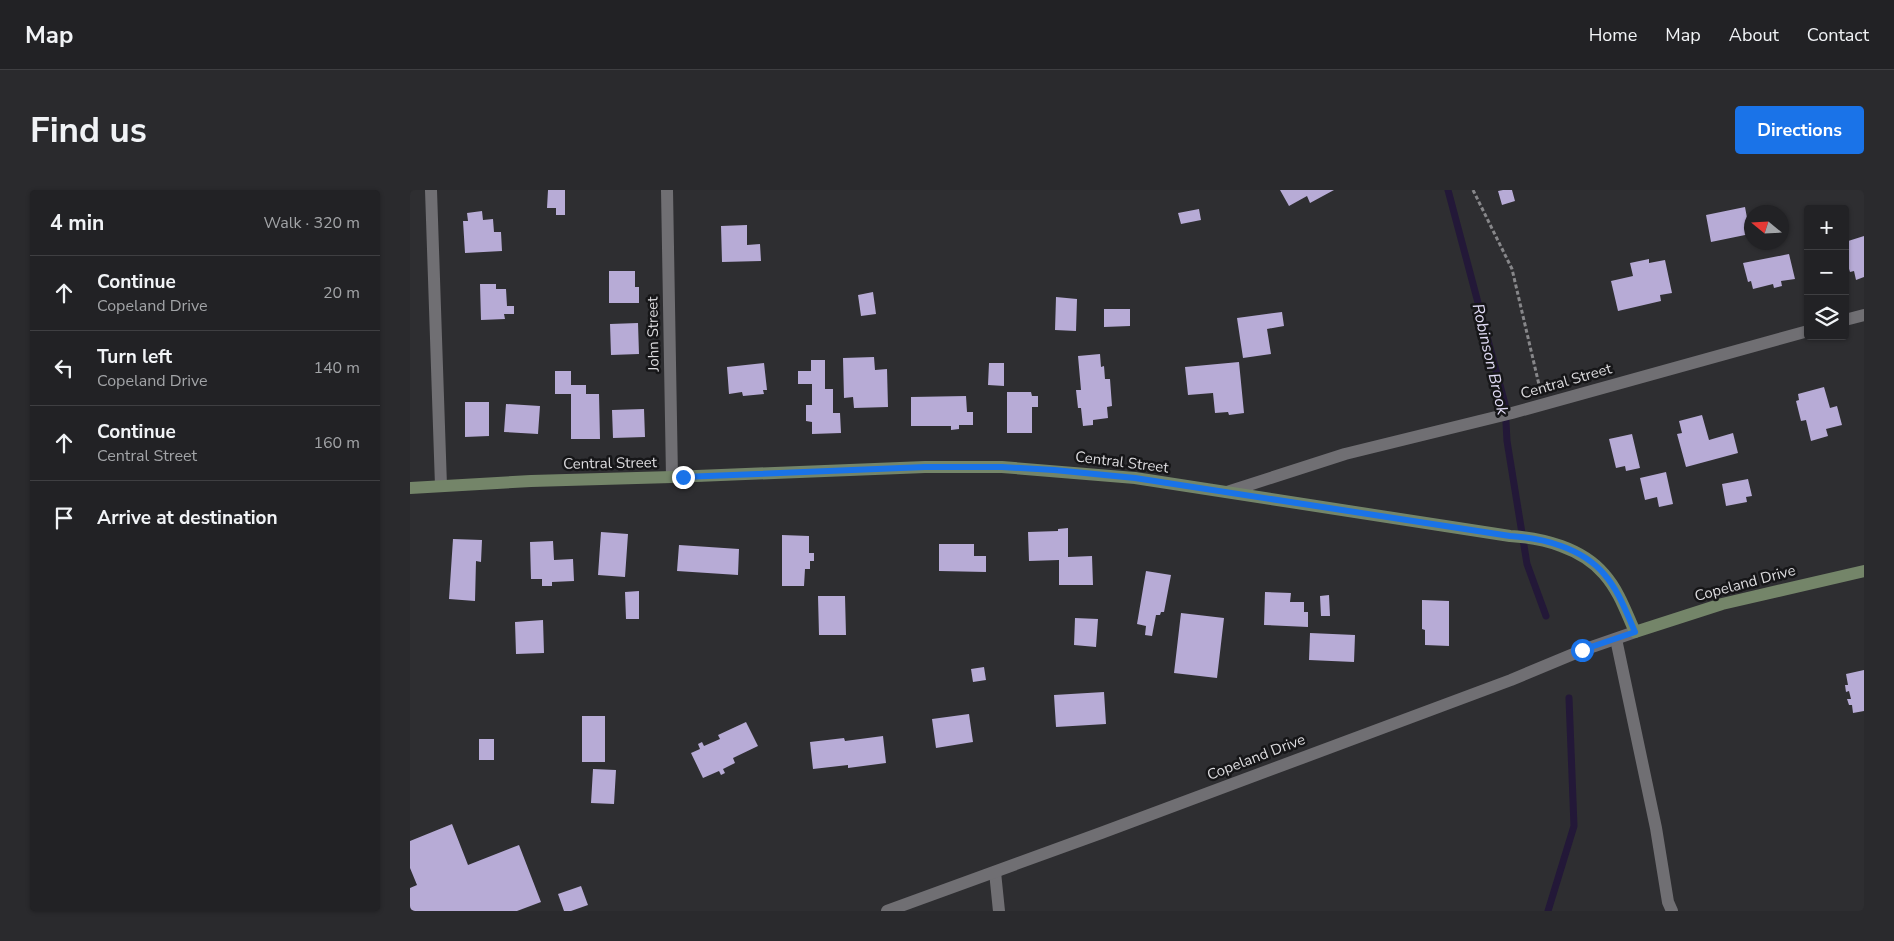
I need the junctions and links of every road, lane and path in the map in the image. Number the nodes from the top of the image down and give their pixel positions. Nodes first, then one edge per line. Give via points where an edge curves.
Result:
1 (431, 190) edge
2 (667, 190) edge
3 (1473, 190) edge
4 (1864, 315) edge
5 (1849, 319) edge
6 (1804, 332) edge
7 (1544, 404) junction
8 (672, 478) junction
9 (441, 486) junction
10 (410, 488) edge
11 (1227, 492) junction
12 (1864, 571) edge
13 (1635, 632) junction
14 (1616, 639) junction
15 (995, 872) junction
16 (887, 911) edge
17 (999, 911) edge
18 (1672, 911) edge

1 - 9 street
2 - 8 street, John Street
3 - 7 path via 1512,269
4 - 5 street
6 - 7 street, Central Street
7 - 11 street, Central Street via 1345,454
8 - 9 main road, Central Street
8 - 11 main road, Central Street via 925,467 1002,467 1135,478
9 - 10 main road, Central Street
11 - 13 main road via 1550,542 1586,558 1604,574
12 - 13 main road, Copeland Drive via 1722,604
13 - 14 street, Copeland Drive
14 - 15 street, Copeland Drive
14 - 18 street
15 - 16 street, Copeland Drive
15 - 17 street

